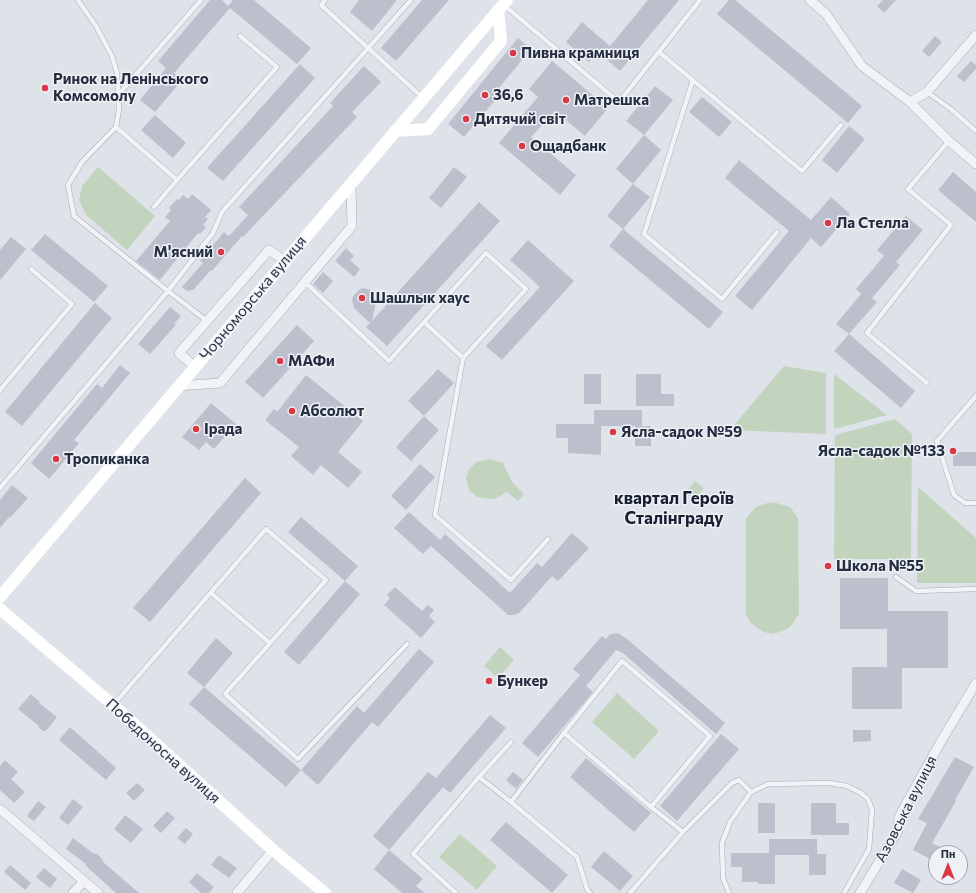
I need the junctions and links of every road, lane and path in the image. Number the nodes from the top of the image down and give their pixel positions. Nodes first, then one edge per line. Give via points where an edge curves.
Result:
1 (78, 0) edge
2 (201, 0) edge
3 (325, 0) edge
4 (412, 0) edge
5 (700, 0) edge
6 (810, 0) edge
7 (503, 5) edge
8 (976, 34) edge
9 (240, 36) dead end
10 (368, 48) junction
11 (659, 52) junction
12 (693, 80) junction
13 (927, 92) junction
14 (119, 94) junction
15 (423, 98) junction
16 (910, 102) junction
17 (841, 125) dead end
18 (116, 127) junction
19 (395, 131) junction
20 (976, 131) edge
21 (949, 141) junction
22 (976, 164) edge
23 (177, 180) junction
24 (351, 183) junction
25 (154, 207) dead end
26 (777, 232) dead end
27 (284, 261) junction
28 (31, 269) dead end
29 (305, 282) junction
30 (168, 292) junction
31 (207, 321) junction
32 (424, 322) junction
33 (463, 358) junction
34 (195, 366) junction
35 (927, 383) dead end
36 (178, 386) junction
37 (0, 390) edge
38 (976, 396) edge
39 (0, 488) edge
40 (976, 504) edge
41 (548, 540) dead end
42 (896, 577) dead end
43 (976, 589) edge
44 (211, 593) junction
45 (0, 597) edge
46 (0, 608) edge
47 (270, 643) junction
48 (407, 644) dead end
49 (976, 683) edge
50 (113, 705) junction
51 (564, 733) junction
52 (511, 742) dead end
53 (479, 777) junction
54 (751, 792) junction
55 (511, 802) junction
56 (651, 807) junction
57 (0, 809) edge
58 (683, 832) junction
59 (273, 850) junction
60 (84, 881) junction
61 (73, 893) edge
62 (98, 893) edge
63 (237, 893) edge
64 (326, 893) edge
65 (456, 893) edge
66 (590, 893) edge
67 (630, 893) edge
68 (729, 893) edge
69 (844, 893) edge
70 (860, 893) edge

1 - 14 lane via 112,56
2 - 14 lane
3 - 10 lane via 320,5
4 - 10 lane
5 - 11 lane
6 - 16 street via 826,14 862,66
7 - 11 lane via 618,102
7 - 15 street, Чорноморська вулиця
7 - 19 street via 501,41 428,129
8 - 13 street
9 - 23 lane via 278,67
10 - 15 lane
10 - 30 lane via 222,212 213,233
11 - 12 lane
12 - 17 lane via 802,171
12 - 26 lane via 644,234 722,299
13 - 16 street
13 - 20 lane
14 - 18 lane via 120,109
15 - 19 street, Чорноморська вулиця
16 - 21 street
18 - 23 lane
18 - 30 lane via 82,162 68,185 74,216
19 - 24 street, Чорноморська вулиця
21 - 22 street
21 - 35 lane via 908,189 951,225 868,333
23 - 25 lane
24 - 27 street, Чорноморська вулиця
24 - 29 street via 352,226
27 - 31 street via 269,250
27 - 34 street, Чорноморська вулиця
28 - 37 lane via 72,304
29 - 32 lane via 389,361
29 - 36 street via 220,383
30 - 31 lane
30 - 39 lane
31 - 34 street via 179,353
32 - 33 lane
32 - 33 lane via 486,253 526,289
33 - 41 lane via 435,515 511,580
34 - 36 street, Чорноморська вулиця
36 - 45 street, Чорноморська вулиця
38 - 40 lane via 937,440 954,495 965,503
42 - 43 lane via 916,591
44 - 47 lane
44 - 47 lane via 266,529 326,580
44 - 50 lane
46 - 50 street, Победоносна вулиця
47 - 48 lane via 225,694 298,759
49 - 70 street, Азовська вулиця via 899,817 898,831
50 - 59 street, Победоносна вулиця
51 - 55 lane
51 - 56 lane
51 - 56 lane via 622,661 710,736
52 - 53 lane
53 - 55 lane
53 - 65 lane via 413,854
54 - 58 lane via 739,780 732,783
54 - 68 lane via 730,822 722,843 723,878
54 - 69 lane via 768,784 830,783 847,786 868,799 872,810 869,849
55 - 66 lane via 577,857 586,889
56 - 58 lane
57 - 60 street
58 - 67 lane
59 - 63 street
59 - 64 street, Победоносна вулиця
60 - 61 street
60 - 62 street

